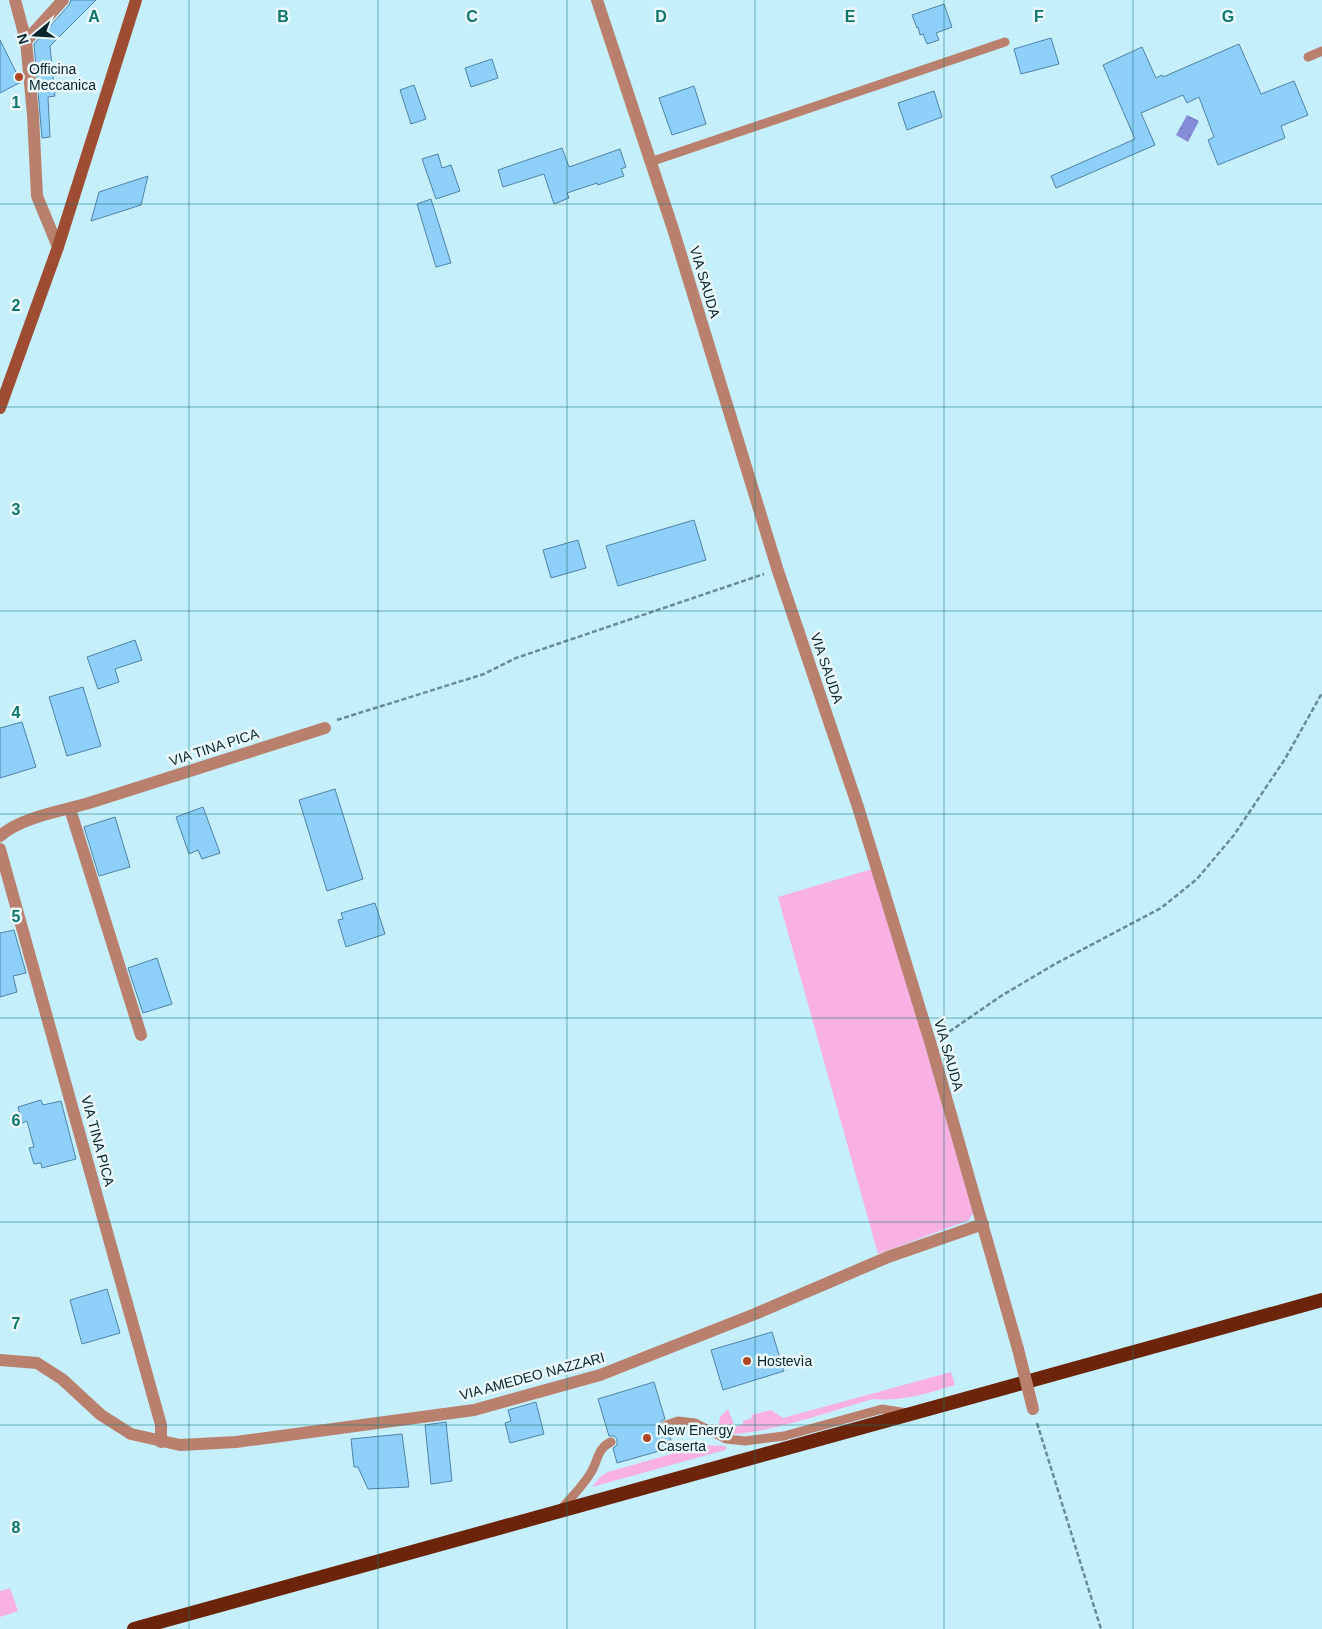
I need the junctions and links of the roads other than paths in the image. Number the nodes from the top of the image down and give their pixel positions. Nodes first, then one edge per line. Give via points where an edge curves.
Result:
1 (15, 0) edge
2 (63, 0) edge
3 (136, 0) edge
4 (597, 0) edge
5 (26, 40) junction
6 (1004, 42) dead end
7 (1322, 51) edge
8 (1308, 56) dead end
9 (650, 162) junction
10 (58, 247) junction
11 (0, 408) edge
12 (325, 728) road end
13 (70, 809) junction
14 (0, 836) edge
15 (0, 849) edge
16 (140, 1035) dead end
17 (983, 1224) junction
18 (1322, 1300) edge
19 (1307, 1304) junction
20 (1322, 1304) edge
21 (0, 1360) edge
22 (1033, 1409) road end
23 (912, 1414) junction
24 (666, 1425) dead end
25 (161, 1442) junction
26 (611, 1442) dead end
27 (559, 1512) junction
28 (134, 1629) edge

1 - 5 street
2 - 5 street
3 - 10 main road
4 - 9 street, VIA SAUDA
5 - 10 street via 37,196
6 - 9 lane
7 - 8 lane
9 - 17 street, VIA SAUDA via 778,571 858,807
10 - 11 main road
12 - 13 street, VIA TINA PICA
13 - 14 street, VIA TINA PICA via 25,822
13 - 16 street
15 - 25 street, VIA TINA PICA via 161,1424
17 - 22 street, VIA SAUDA, bridge
17 - 25 street, VIA AMEDEO NAZZARI via 888,1257 600,1375 474,1410 236,1442 180,1445
18 - 19 highway
19 - 20 lane
19 - 23 highway
21 - 25 street, VIA AMEDEO NAZZARI via 36,1363 62,1379 101,1416 131,1434
23 - 24 lane via 882,1409 784,1436 745,1441 726,1438 695,1423 678,1421
23 - 27 highway
26 - 27 lane via 599,1453 591,1473
27 - 28 highway

